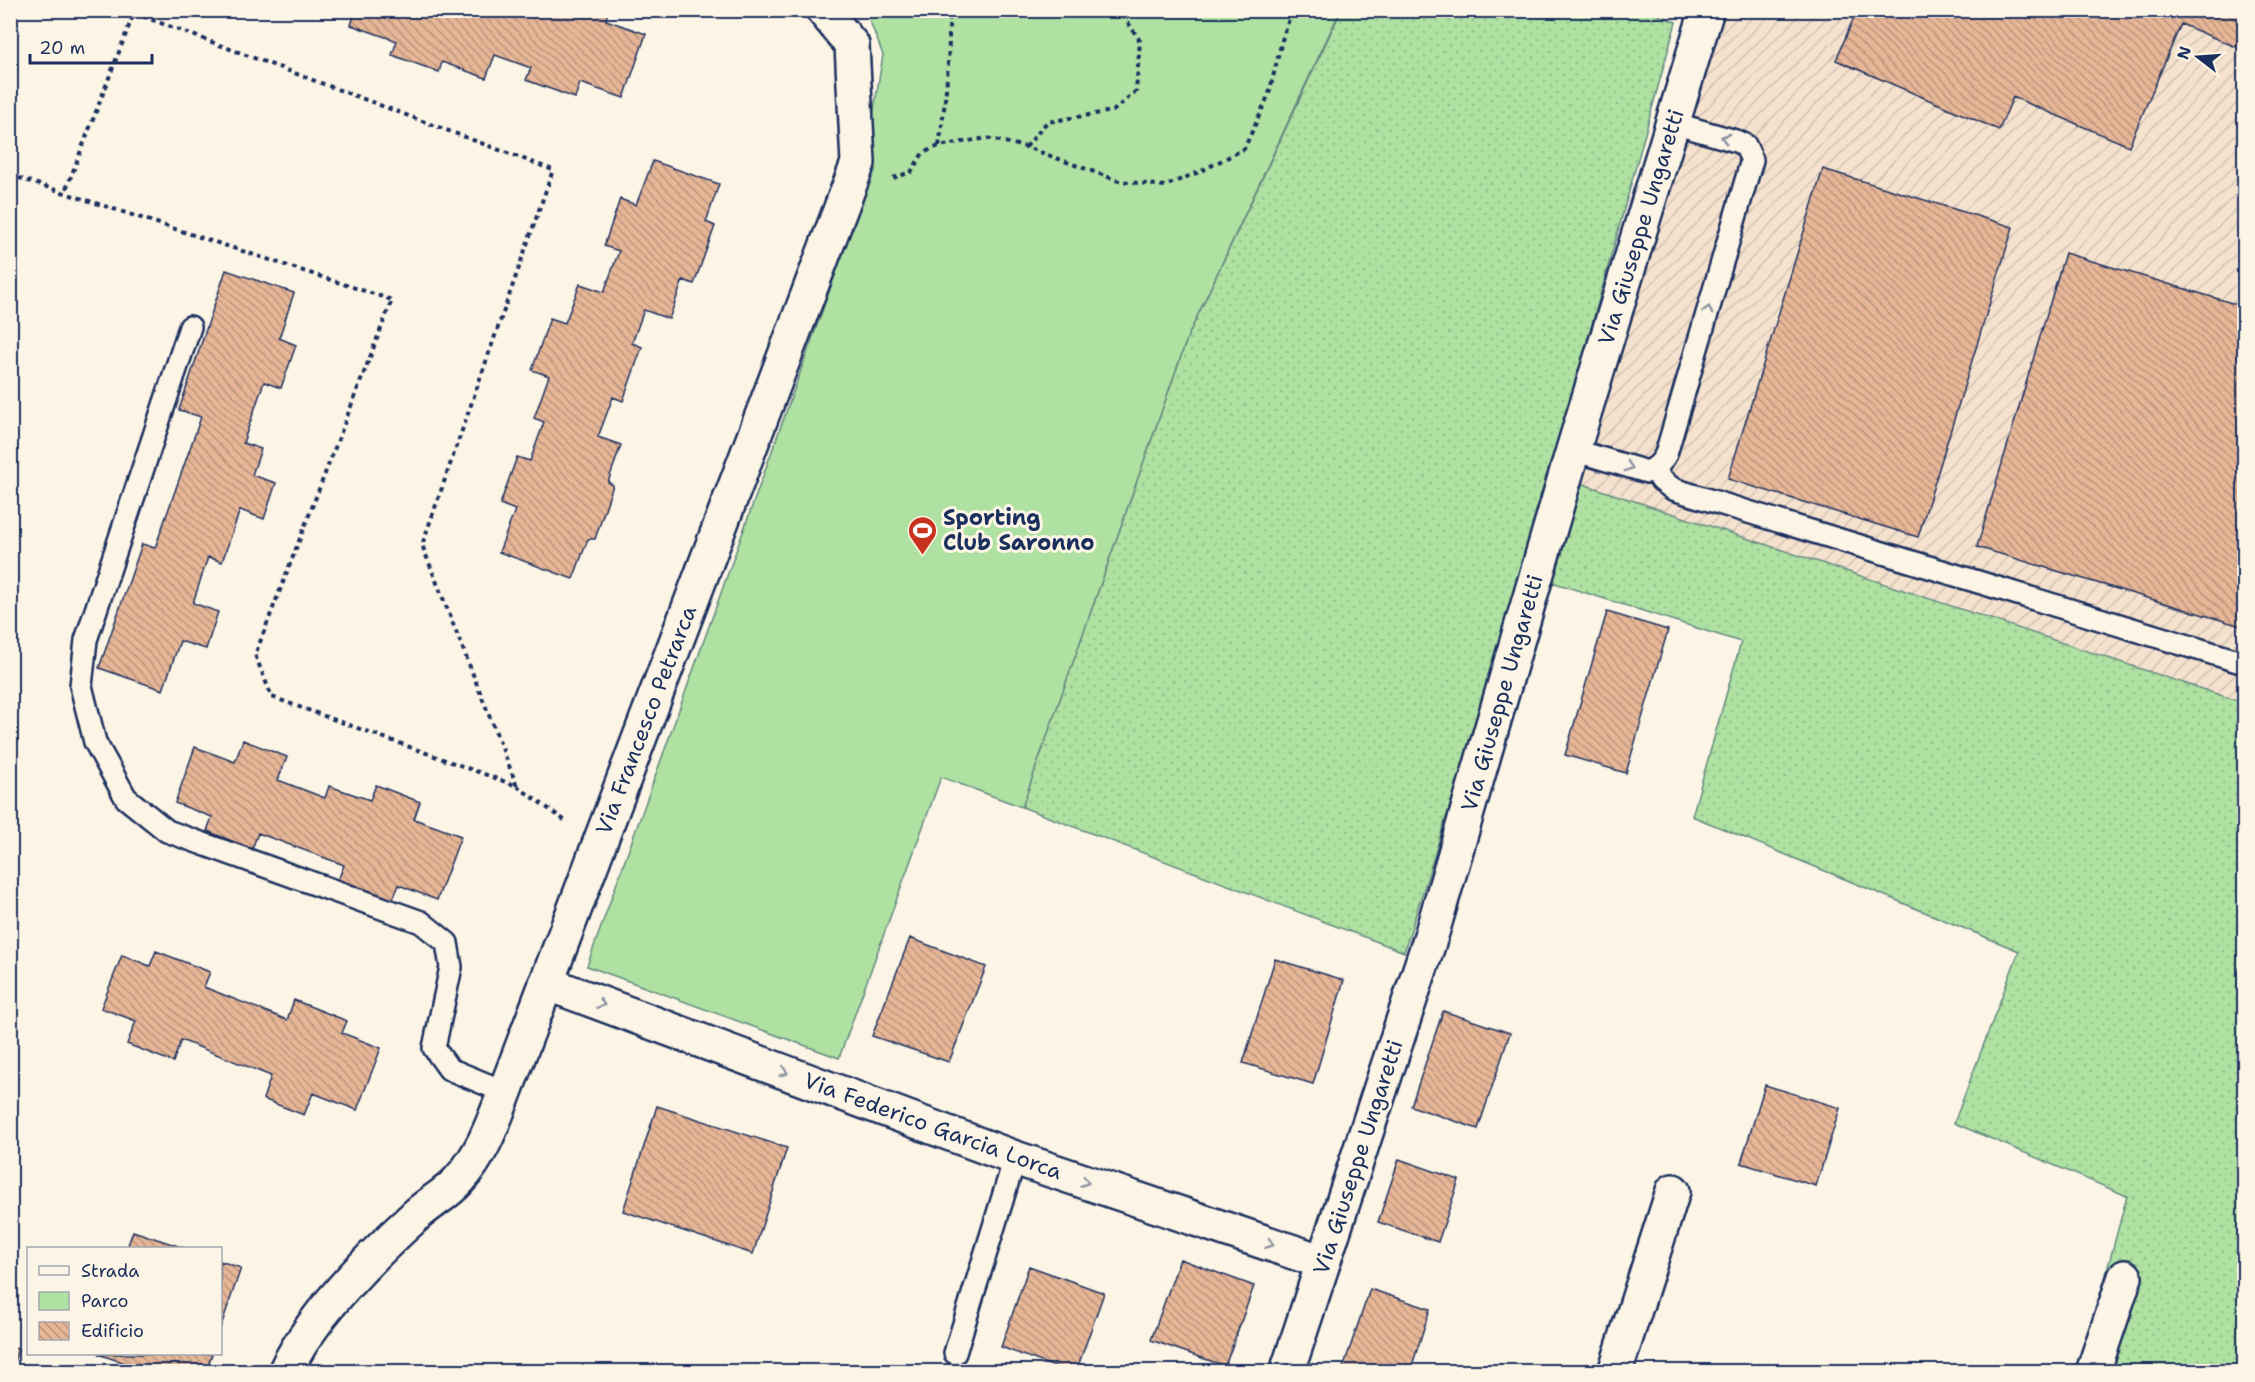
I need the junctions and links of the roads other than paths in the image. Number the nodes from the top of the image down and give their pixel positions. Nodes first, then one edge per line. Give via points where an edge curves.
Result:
1 (823, 10) edge
2 (1707, 10) edge
3 (1673, 123) junction
4 (190, 327) dead end
5 (1573, 450) junction
6 (1655, 468) junction
7 (2244, 663) edge
8 (546, 983) junction
9 (505, 1092) junction
10 (1015, 1158) junction
11 (1673, 1191) dead end
12 (1323, 1262) junction
13 (2125, 1277) dead end
14 (955, 1353) dead end
15 (285, 1371) edge
16 (1287, 1371) edge
17 (1615, 1371) edge
18 (2093, 1371) edge

1 - 8 street, Via Francesco Petrarca via 852,45 858,163
2 - 3 street, Via Giuseppe Ungaretti
3 - 5 street, Via Giuseppe Ungaretti
6 -> 3 lane via 1666,454 1752,160 1745,145
4 - 9 lane via 86,640 81,686 95,742 126,798 167,831 420,922 447,943 451,967 434,1048 449,1069
5 -> 6 lane via 1647,472
5 - 12 street, Via Giuseppe Ungaretti via 1431,936
6 - 7 lane via 1661,480 1673,489
8 - 9 street, Via Francesco Petrarca
8 -> 10 street, Via Federico Garcia Lorca
9 - 15 street, Via Francesco Petrarca via 483,1146 458,1181 414,1217 346,1285 294,1353
10 -> 12 street, Via Federico Garcia Lorca
10 - 14 lane
11 - 17 street
12 - 16 street, Via Giuseppe Ungaretti
13 - 18 street

